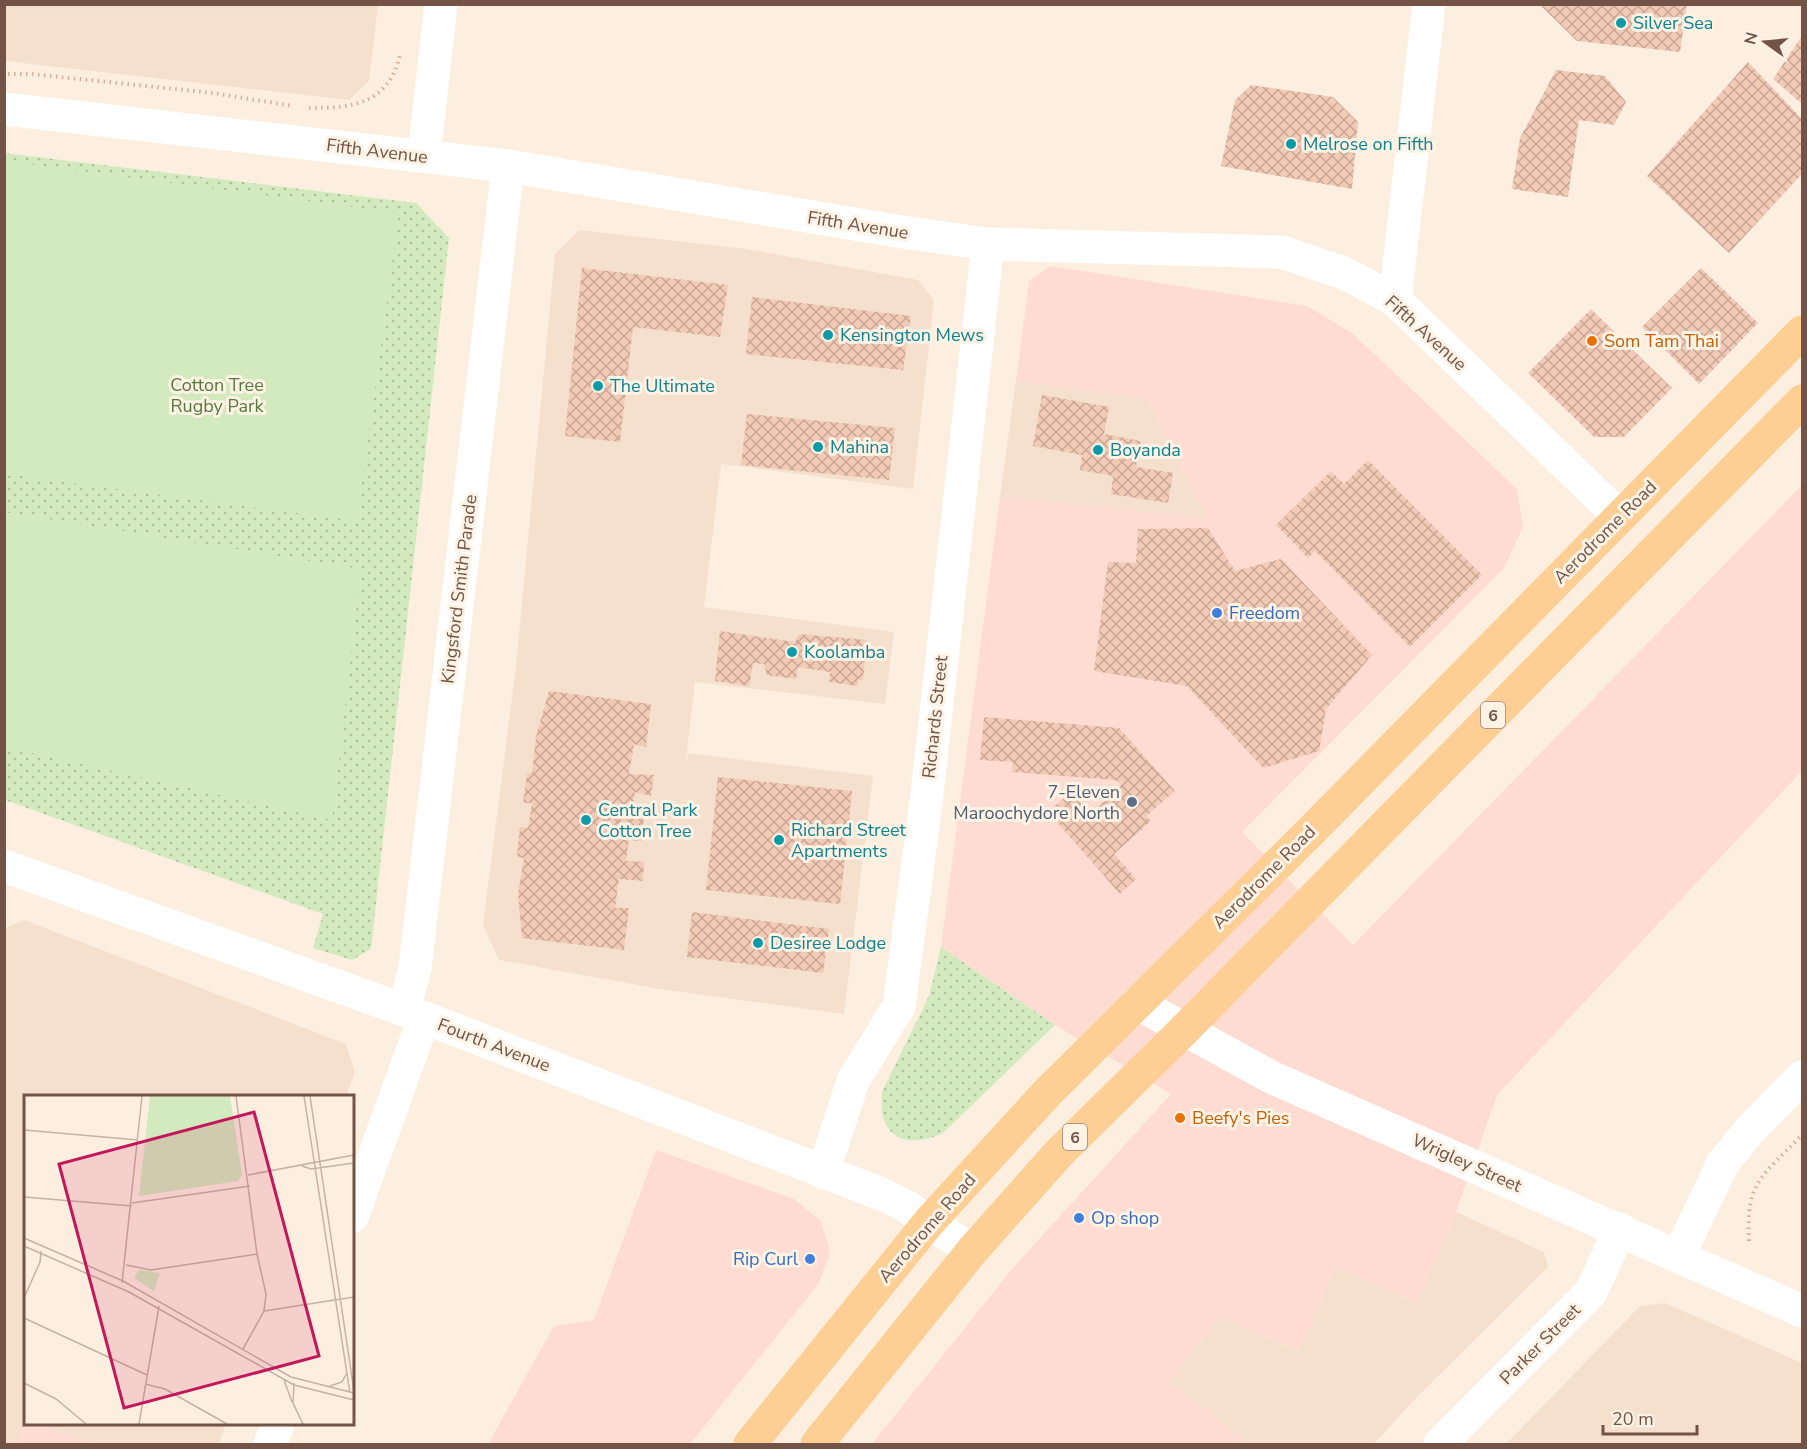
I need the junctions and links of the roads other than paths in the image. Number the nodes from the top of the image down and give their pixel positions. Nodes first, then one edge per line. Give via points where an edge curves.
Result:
1 (441, 4) edge
2 (1429, 4) edge
3 (4, 108) edge
4 (424, 156) junction
5 (508, 166) junction
6 (988, 244) junction
7 (1395, 300) junction
8 (1803, 332) edge
9 (1801, 406) edge
10 (1620, 517) junction
11 (4, 866) edge
12 (1137, 1003) junction
13 (414, 1014) junction
14 (1184, 1030) junction
15 (1803, 1077) edge
16 (824, 1173) junction
17 (354, 1210) edge
18 (929, 1222) junction
19 (1620, 1230) junction
20 (972, 1251) junction
21 (1679, 1255) junction
22 (1803, 1311) edge
23 (278, 1425) edge
24 (270, 1444) edge
25 (750, 1444) edge
26 (817, 1444) edge
27 (1440, 1444) edge

1 - 4 street
2 - 7 street
3 - 4 street, Fifth Avenue
4 - 5 street, Fifth Avenue
5 - 6 street, Fifth Avenue
5 - 13 street, Kingsford Smith Parade via 415,968
6 - 7 street, Fifth Avenue via 1282,252 1344,273
6 - 16 street, Richards Street via 926,802 899,1006 853,1081
7 - 10 street, Fifth Avenue
8 - 10 main road, Aerodrome Road
9 - 14 main road, 6
10 - 12 main road, Aerodrome Road
11 - 13 street, Fourth Avenue
12 - 14 street, Wrigley Street
12 - 18 main road, Aerodrome Road
13 - 16 street, Fourth Avenue
13 - 17 street, Kingsford Smith Parade
14 - 19 street, Wrigley Street via 1271,1077
14 - 20 main road, 6 via 1059,1153
15 - 21 street via 1723,1163
16 - 18 street, Fourth Avenue via 879,1193
18 - 20 street, Fourth Avenue
18 - 25 main road, Aerodrome Road
19 - 21 street, Wrigley Street
19 - 27 street, Parker Street via 1591,1292
20 - 26 main road, 6
21 - 22 street, Wrigley Street
23 - 24 street

